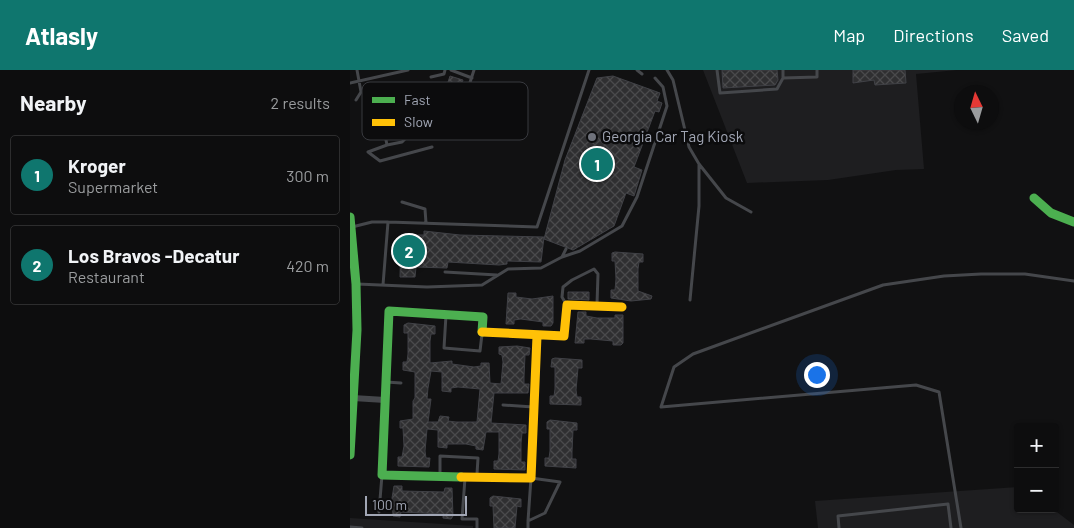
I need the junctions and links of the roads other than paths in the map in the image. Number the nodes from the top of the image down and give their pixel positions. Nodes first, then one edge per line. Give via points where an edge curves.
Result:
1 (358, 70) edge
2 (408, 70) edge
3 (445, 70) edge
4 (451, 70) edge
5 (474, 70) edge
6 (589, 70) edge
7 (637, 70) edge
8 (667, 70) edge
9 (717, 70) edge
10 (783, 70) edge
11 (817, 70) edge
12 (642, 74) dead end
13 (431, 77) dead end
14 (472, 78) junction
15 (655, 78) dead end
16 (783, 78) junction
17 (360, 80) junction
18 (471, 82) edge
19 (350, 83) edge
20 (361, 92) joint
21 (356, 100) dead end
22 (386, 140) dead end
23 (404, 140) edge
24 (387, 145) junction
25 (432, 147) dead end
26 (698, 164) junction
27 (1034, 198) dead end
28 (402, 202) dead end
29 (751, 212) dead end
30 (350, 217) edge
31 (388, 222) junction
32 (1074, 222) edge
33 (426, 224) junction
34 (352, 230) edge
35 (566, 249) dead end
36 (562, 257) junction
37 (445, 272) dead end
38 (497, 275) junction
39 (1074, 281) edge
40 (356, 284) junction
41 (383, 286) junction
42 (690, 300) dead end
43 (567, 305) junction
44 (597, 306) junction
45 (622, 307) dead end
46 (446, 315) junction
47 (482, 333) junction
48 (537, 336) junction
49 (386, 382) junction
50 (401, 383) dead end
51 (353, 398) junction
52 (385, 400) junction
53 (503, 405) dead end
54 (534, 407) junction
55 (350, 455) edge
56 (382, 475) junction
57 (440, 477) junction
58 (465, 478) junction
59 (477, 478) junction
60 (531, 478) junction
61 (379, 512) dead end
62 (528, 521) junction
63 (350, 527) edge
64 (362, 528) edge
65 (477, 528) edge
66 (528, 528) edge
67 (839, 528) edge
68 (951, 528) edge
69 (961, 528) edge

1 - 17 lane
2 - 17 lane
3 - 13 lane via 444,74
4 - 14 lane
5 - 14 lane
6 - 33 lane via 538,227
7 - 12 lane
8 - 26 lane via 689,147
9 - 16 lane via 720,93 777,89
10 - 16 lane
11 - 16 lane via 817,77
14 - 18 lane
15 - 36 lane via 663,87 667,106 634,204 622,226 580,251
17 - 19 lane
17 - 20 lane
20 - 21 lane
22 - 24 lane
23 - 24 lane
24 - 25 lane via 368,152 380,161
26 - 29 lane via 726,198
26 - 42 lane via 699,206
27 - 32 street via 1042,209
28 - 33 lane via 425,209
30 - 34 street
31 - 33 lane
31 - 34 lane via 372,222
31 - 41 lane
34 - 40 street
35 - 36 lane
36 - 38 lane via 541,268 508,269
37 - 38 lane
38 - 41 lane via 482,286
39 - 69 lane via 1024,274 981,274 883,285 693,354 674,367 661,407 916,384 939,392
40 - 41 lane
40 - 51 street
43 - 44 street
43 - 44 lane via 562,296 563,287 594,269 598,274
43 - 48 street via 564,336
44 - 45 street
46 - 47 street via 483,317
46 - 47 lane via 444,348 480,351
46 - 49 street via 388,311
47 - 48 street
48 - 54 street
49 - 50 lane
49 - 52 street
51 - 52 street
51 - 55 street
52 - 56 street
53 - 54 lane
54 - 60 street
56 - 57 street
56 - 61 lane
57 - 58 street
57 - 59 lane via 440,456 478,458
58 - 59 street
58 - 65 lane via 462,519 477,519
59 - 60 street
60 - 62 lane
60 - 62 lane via 560,482 545,513
62 - 66 lane
63 - 64 lane
67 - 68 lane via 838,516 948,504

